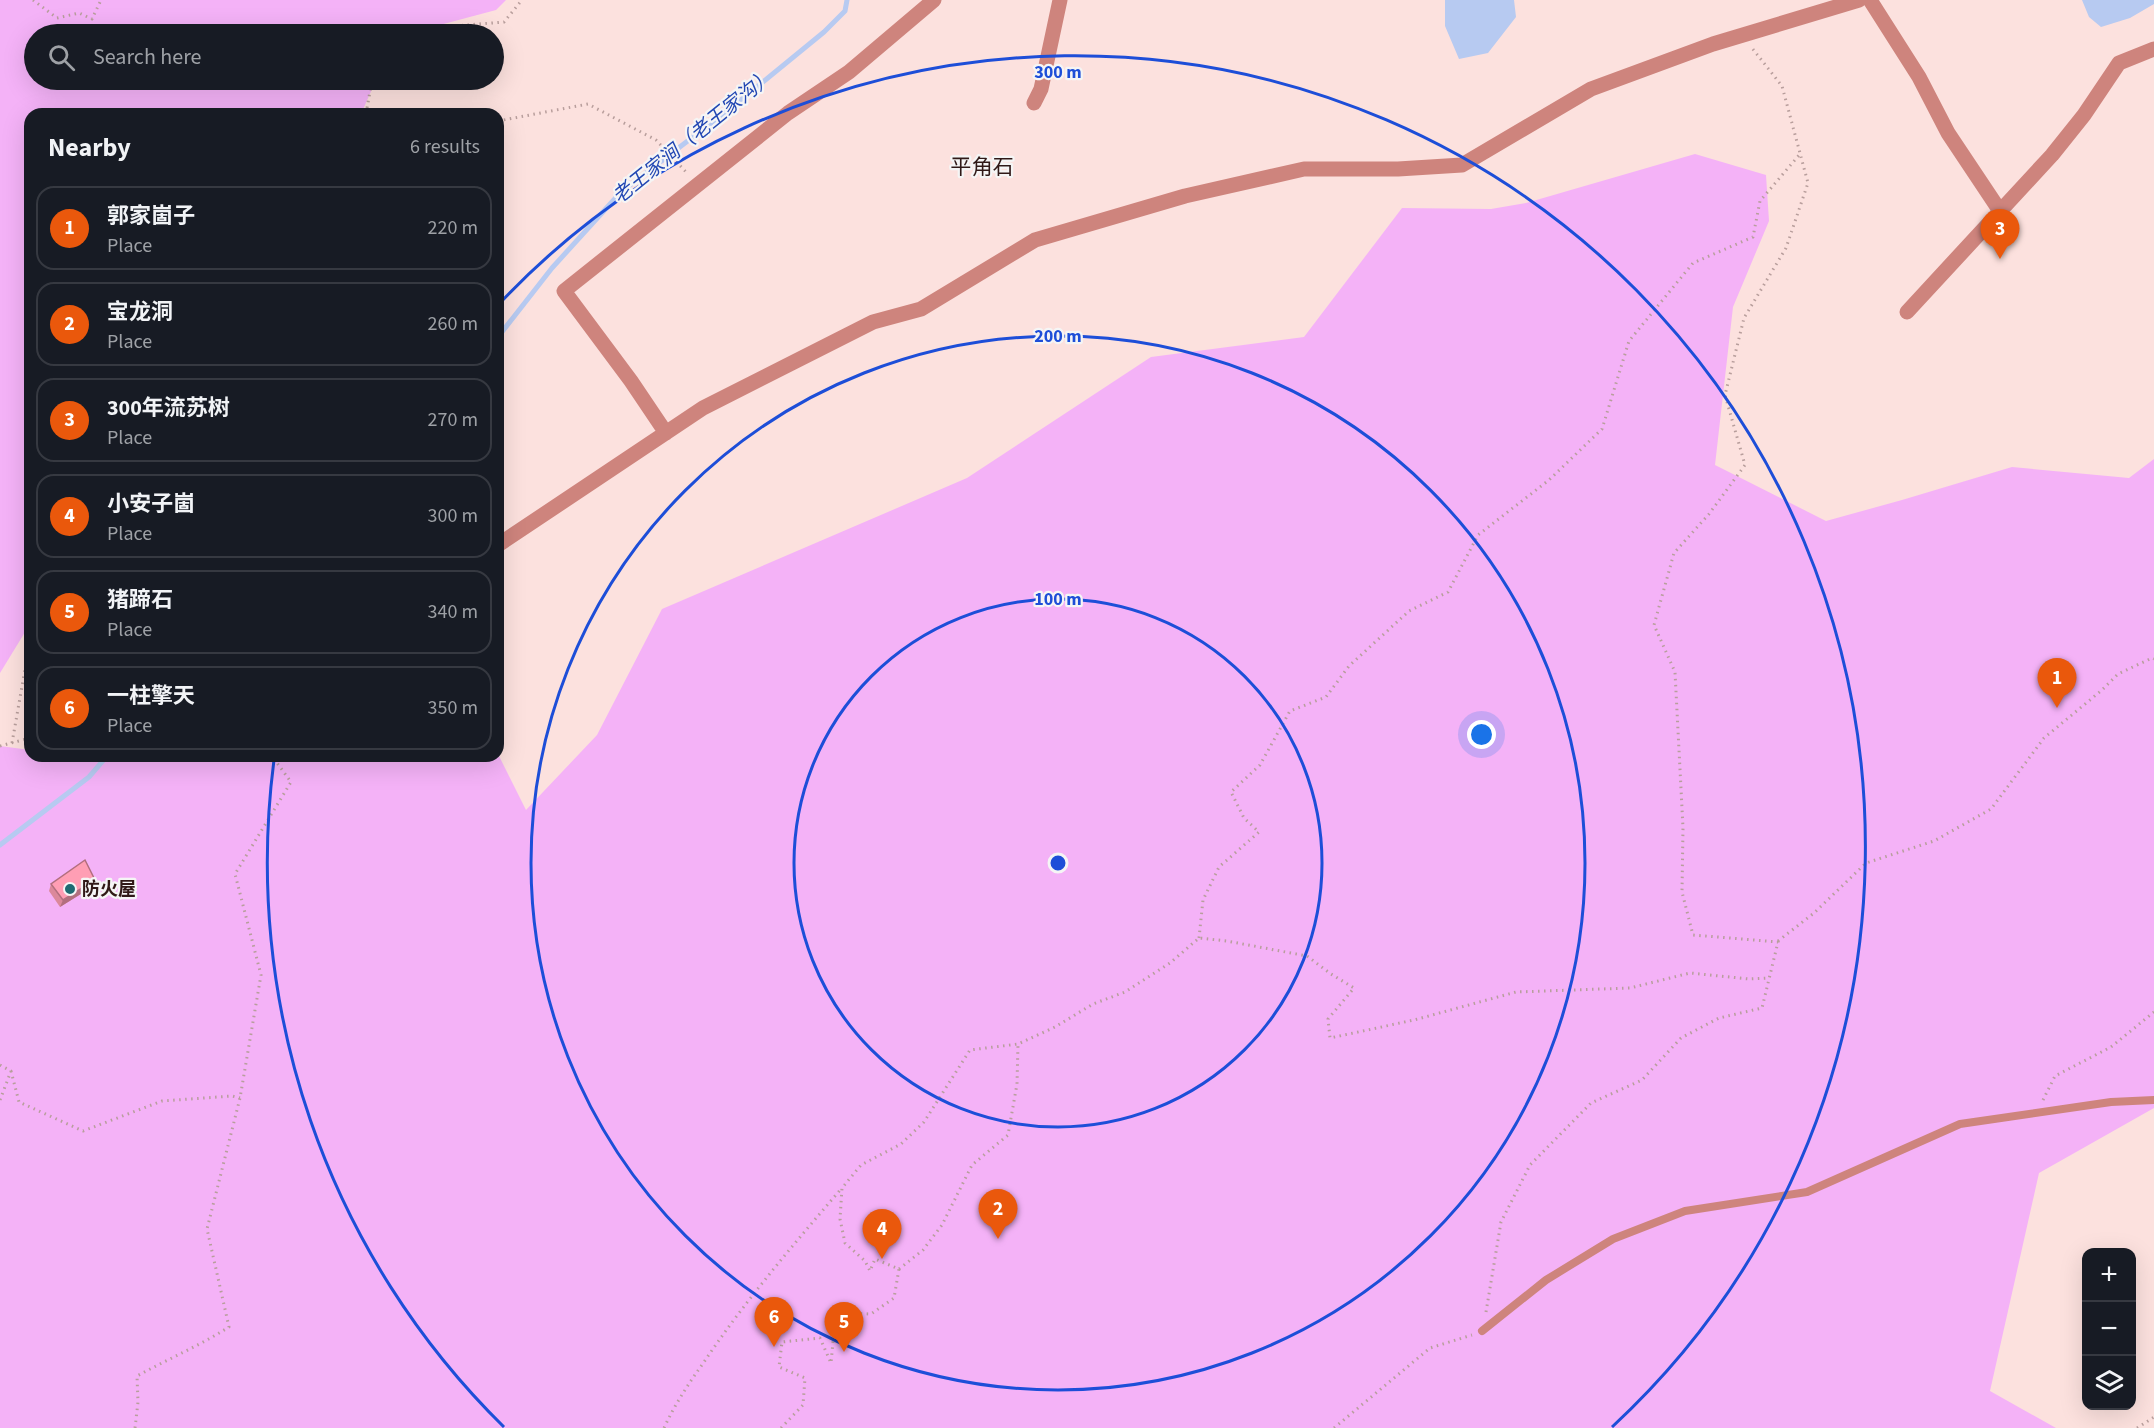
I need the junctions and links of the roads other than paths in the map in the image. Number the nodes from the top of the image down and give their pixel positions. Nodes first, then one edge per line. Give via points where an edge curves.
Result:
1 (934, 0) edge
2 (1060, 0) edge
3 (1859, 0) edge
4 (1870, 0) edge
5 (2154, 49) edge
6 (1034, 104) dead end
7 (2000, 211) junction
8 (1907, 312) dead end
9 (666, 433) junction
10 (504, 541) edge
11 (2154, 1100) edge
12 (1482, 1331) road end

1 - 9 street via 849,72 788,113 564,291
2 - 6 street via 1041,89
3 - 9 street via 1713,44 1591,89 1462,165 1304,170 1185,196 1035,240 921,309 873,322 703,408
4 - 7 street via 1919,77 1948,133
5 - 7 street via 2119,63 2052,156
7 - 8 street
9 - 10 street
11 - 12 lane via 2111,1102 1960,1124 1807,1192 1685,1211 1613,1239 1545,1280

